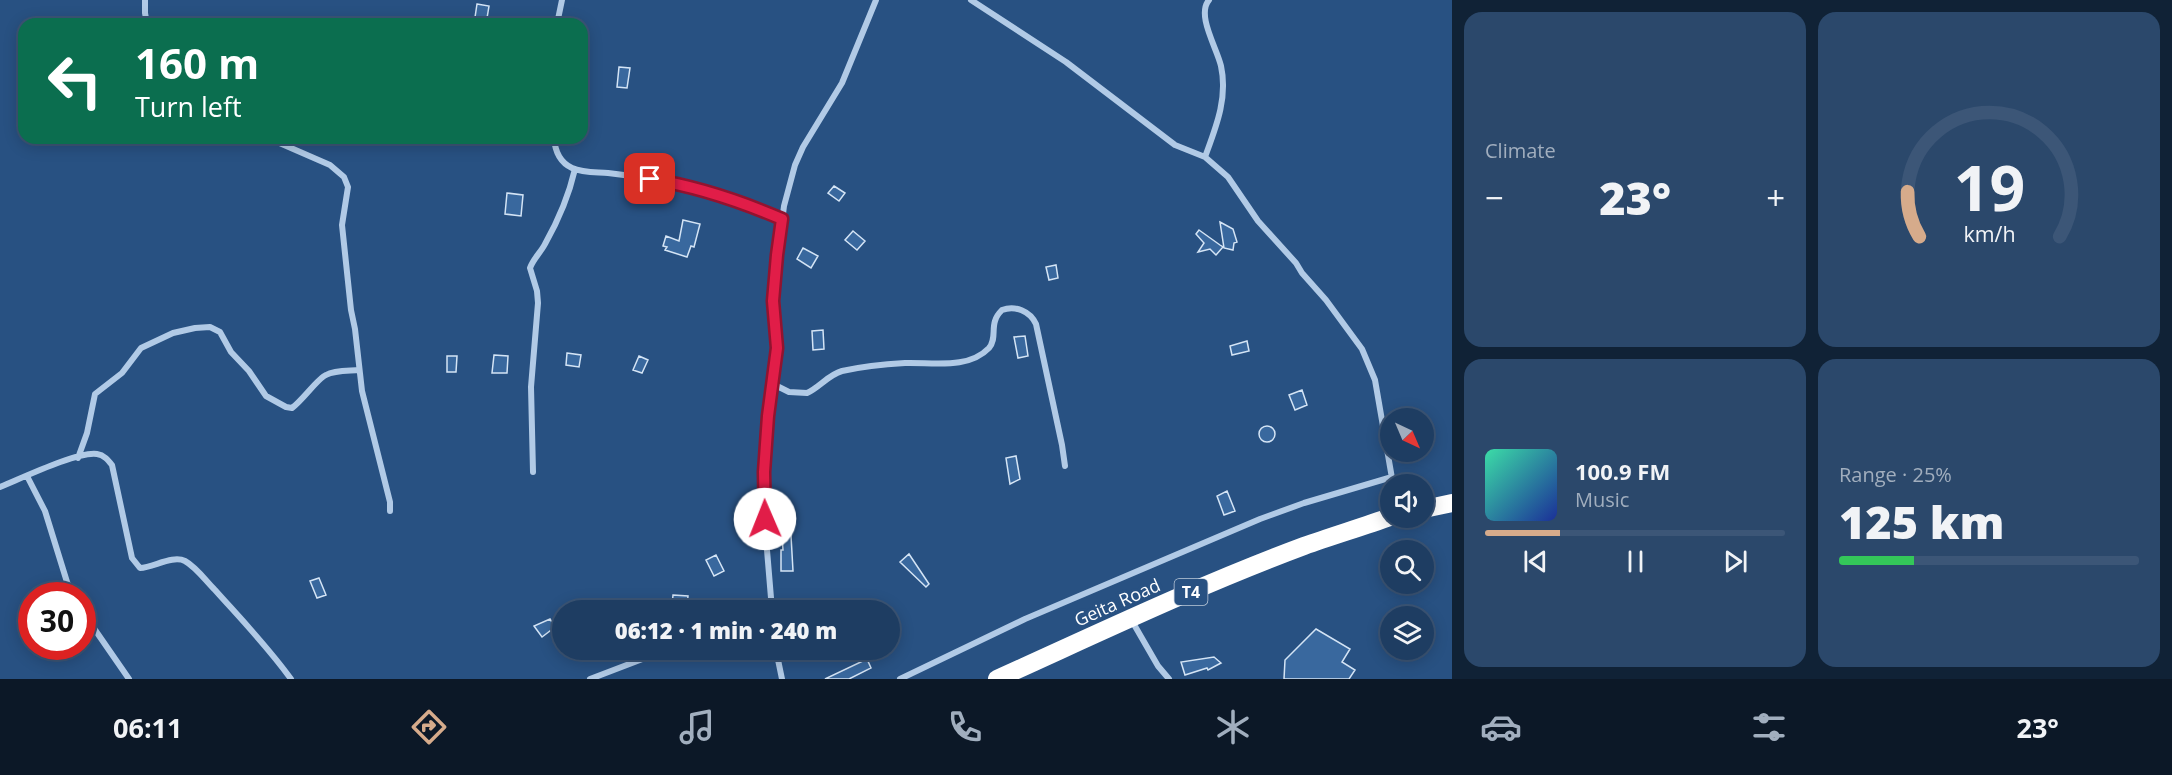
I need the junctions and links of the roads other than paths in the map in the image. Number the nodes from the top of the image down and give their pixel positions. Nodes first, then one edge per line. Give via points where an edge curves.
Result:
1 (145, 0) edge
2 (562, 0) edge
3 (876, 0) edge
4 (971, 0) edge
5 (1209, 0) edge
6 (146, 18) edge
7 (558, 18) edge
8 (282, 144) edge
9 (555, 144) edge
10 (1205, 157) junction
11 (575, 169) junction
12 (782, 219) junction
13 (359, 370) junction
14 (771, 383) junction
15 (78, 458) junction
16 (1065, 466) dead end
17 (533, 472) dead end
18 (1391, 474) edge
19 (27, 476) junction
20 (1380, 480) edge
21 (0, 488) edge
22 (1452, 503) edge
23 (1434, 507) edge
24 (390, 511) dead end
25 (1380, 521) edge
26 (67, 582) edge
27 (771, 600) edge
28 (1130, 618) junction
29 (96, 631) edge
30 (640, 660) edge
31 (778, 660) edge
32 (129, 679) edge
33 (291, 679) edge
34 (590, 679) edge
35 (782, 679) edge
36 (900, 679) edge
37 (998, 679) edge
38 (1168, 679) edge

1 - 6 street
2 - 7 street
3 - 12 street via 842,83 795,165
4 - 10 street via 1066,62 1175,145
5 - 10 street via 1204,6 1204,18 1221,66 1222,100
8 - 13 street via 330,165 344,177 348,187 342,225
9 - 11 street via 562,162
10 - 18 street via 1228,177 1258,221 1296,262 1362,350 1375,380
11 - 12 street via 696,189
11 - 17 street via 571,188 530,268 538,303 531,387
12 - 14 street via 773,301 777,348
13 - 15 street via 327,374 302,401 292,408 286,407 266,396 220,332 210,327 173,333 141,348 122,373 95,394
13 - 24 street
14 - 16 street via 789,392 807,393 830,376 849,370 903,363 961,362 990,347 995,320 1002,310 1016,308 1033,317 1036,324
14 - 27 street via 764,500
15 - 19 street
15 - 33 street via 96,454 112,465 132,558 140,568 171,559 184,560 255,634
19 - 21 street
19 - 26 street via 45,512
20 - 36 street via 1260,519 1025,618
22 - 23 highway
25 - 28 highway, Geita Road / T4 via 1305,546
28 - 37 highway, Geita Road / T4
28 - 38 street
29 - 32 street
30 - 34 street
31 - 35 street

